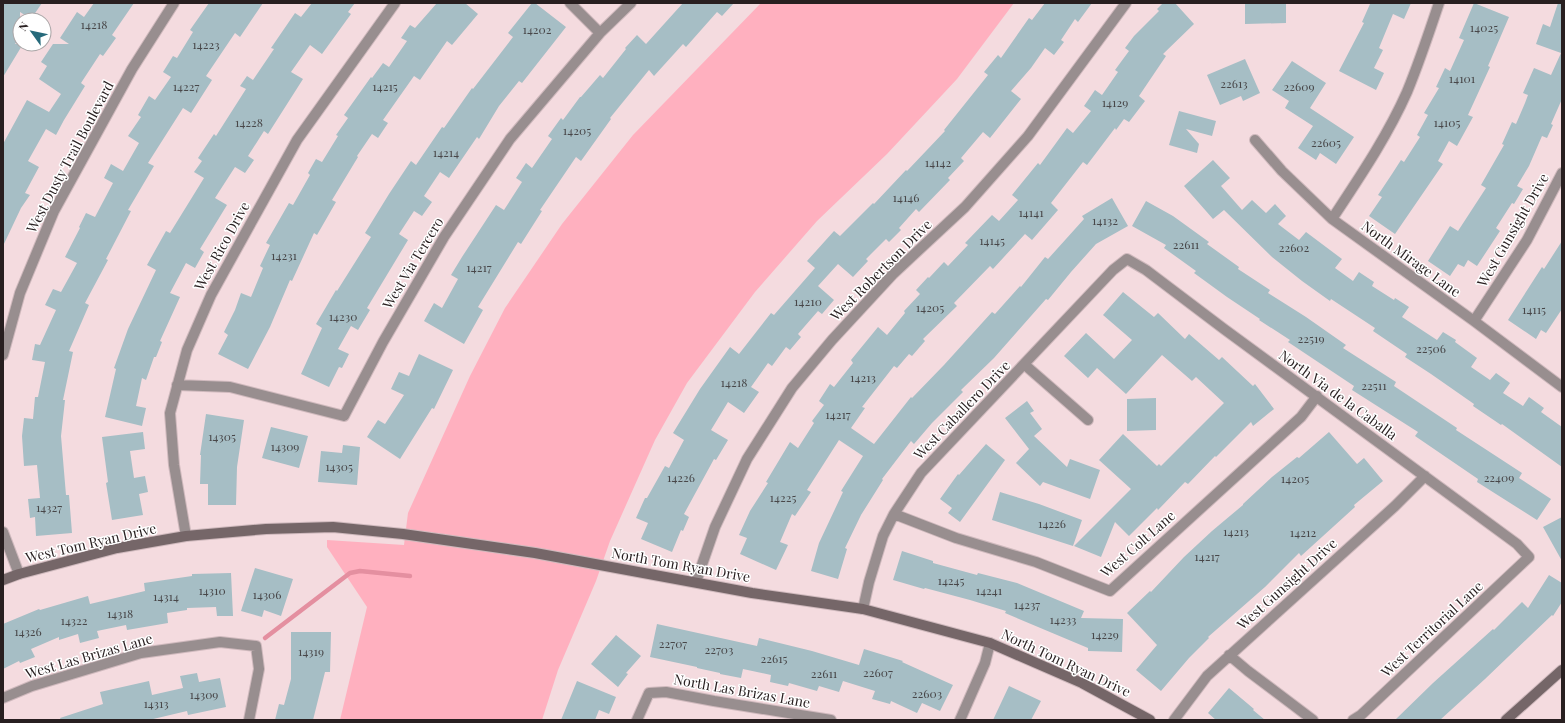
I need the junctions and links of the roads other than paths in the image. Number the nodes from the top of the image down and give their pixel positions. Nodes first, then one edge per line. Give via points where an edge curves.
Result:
1 (174, 3) edge
2 (395, 3) edge
3 (570, 3) edge
4 (631, 3) edge
5 (1126, 3) edge
6 (1439, 3) edge
7 (600, 33) junction
8 (1255, 140) dead end
9 (1562, 173) edge
10 (1332, 219) junction
11 (1128, 259) joint
12 (1474, 321) junction
13 (3, 355) edge
14 (1025, 365) junction
15 (177, 385) junction
16 (1562, 388) edge
17 (1317, 396) junction
18 (1088, 420) dead end
19 (1425, 476) junction
20 (894, 514) junction
21 (3, 532) edge
22 (186, 536) junction
23 (1529, 557) joint
24 (19, 574) junction
25 (3, 580) edge
26 (696, 582) junction
27 (863, 609) junction
28 (990, 643) junction
29 (1228, 655) junction
30 (1562, 670) edge
31 (3, 698) edge
32 (249, 720) edge
33 (637, 720) edge
34 (831, 720) edge
35 (960, 720) edge
36 (1150, 720) edge
37 (1174, 720) edge
38 (1313, 720) edge
39 (1353, 720) edge
40 (1506, 720) edge

1 - 13 street, West Dusty Trail Boulevard via 132,69 54,211 20,293
2 - 15 street, West Rico Drive via 297,140 211,295 187,350
3 - 7 street
4 - 7 street, West Via Tercero
5 - 26 street, West Robertson Drive via 1028,136 965,207 893,274 792,388 747,459 715,527
6 - 10 street via 1426,45 1406,94 1371,160
7 - 15 street, West Via Tercero via 510,140 444,237 383,342 344,416 230,387
8 - 10 street, North Mirage Lane via 1282,171
9 - 12 street, West Gunsight Drive via 1526,240
10 - 12 street, North Mirage Lane
11 - 14 street, West Caballero Drive via 1113,270
11 - 17 street, North Via de la Caballa
12 - 16 street, North Mirage Lane
14 - 18 street
14 - 20 street, West Caballero Drive via 921,473
15 - 22 street, West Rico Drive via 170,413 174,465
17 - 19 street, North Via de la Caballa
17 - 20 street, West Colt Lane via 1301,417 1110,591 1036,562 956,538
19 - 23 street, North Via de la Caballa via 1517,544
19 - 29 street, West Gunsight Drive via 1395,506
20 - 27 street, West Caballero Drive via 883,536
21 - 24 street
22 - 24 street, West Tom Ryan Drive via 117,548
22 - 26 street, North Tom Ryan Drive via 266,529 333,527 465,542
23 - 39 street, West Territorial Lane
24 - 25 street, West Tom Ryan Drive
26 - 27 street, North Tom Ryan Drive
27 - 28 street, North Tom Ryan Drive
28 - 35 street via 985,663
28 - 36 street, North Tom Ryan Drive via 1082,684
29 - 37 street, West Gunsight Drive via 1207,676
29 - 38 street
30 - 40 street
31 - 32 street, West Las Brizas Lane via 32,686 141,653 220,642 256,646 259,669
33 - 34 street, North Las Brizas Lane via 649,692 666,692

